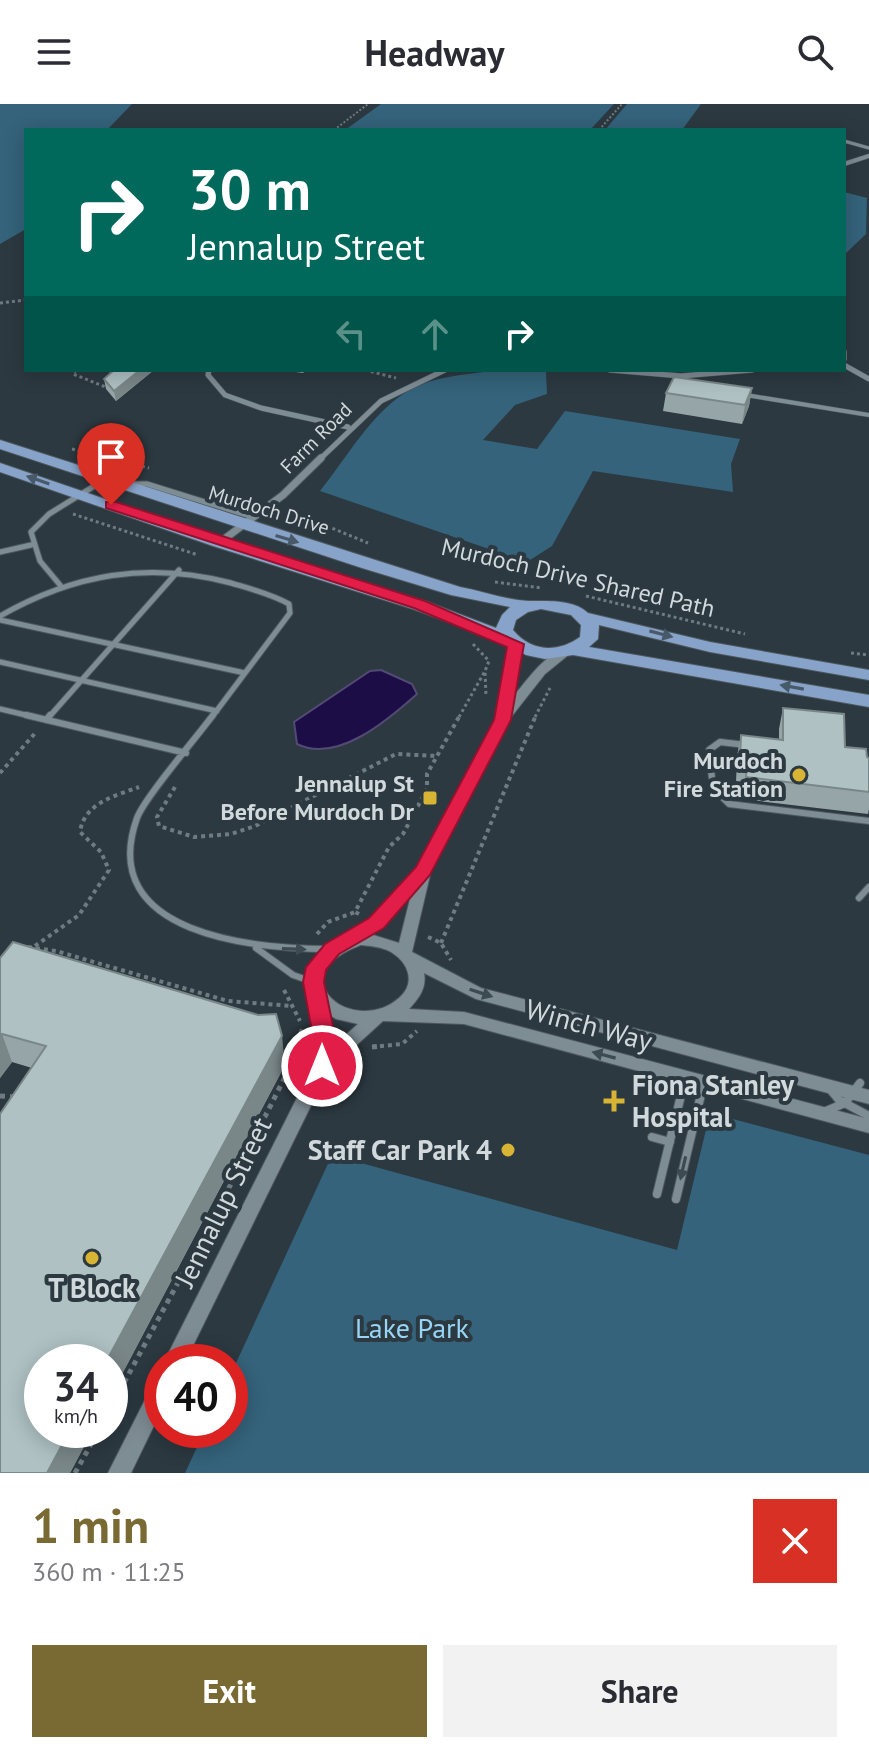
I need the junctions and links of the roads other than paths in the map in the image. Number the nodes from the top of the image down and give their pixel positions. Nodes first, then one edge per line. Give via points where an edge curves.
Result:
1 (846, 142) edge
2 (869, 148) edge
3 (869, 156) edge
4 (846, 163) edge
5 (846, 363) edge
6 (209, 372) edge
7 (439, 372) edge
8 (626, 372) edge
9 (742, 372) edge
10 (675, 378) junction
11 (869, 379) edge
12 (687, 382) edge
13 (742, 395) edge
14 (869, 415) edge
15 (348, 427) junction
16 (0, 444) edge
17 (0, 467) edge
18 (109, 482) junction
19 (80, 495) junction
20 (247, 521) junction
21 (219, 543) junction
22 (31, 545) junction
23 (0, 552) edge
24 (179, 570) junction
25 (60, 585) junction
26 (529, 606) junction
27 (585, 617) junction
28 (0, 618) edge
29 (513, 642) junction
30 (114, 645) junction
31 (569, 651) junction
32 (0, 662) edge
33 (245, 673) junction
34 (869, 675) edge
35 (82, 681) junction
36 (869, 701) edge
37 (0, 709) edge
38 (217, 711) junction
39 (46, 720) junction
40 (502, 720) junction
41 (760, 747) edge
42 (186, 753) junction
43 (869, 821) edge
44 (424, 871) junction
45 (869, 887) edge
46 (859, 898) dead end
47 (338, 946) junction
48 (256, 948) junction
49 (408, 955) junction
50 (315, 988) junction
51 (382, 1015) junction
52 (322, 1066) junction
53 (704, 1082) junction
54 (684, 1083) dead end
55 (859, 1095) edge
56 (815, 1112) junction
57 (869, 1116) edge
58 (869, 1126) edge
59 (652, 1137) dead end
60 (670, 1142) junction
61 (657, 1194) dead end
62 (676, 1199) dead end
63 (183, 1344) edge
64 (144, 1423) edge
65 (119, 1473) edge

1 - 2 lane
3 - 4 street
5 - 11 street
6 - 15 street via 225,395
7 - 15 street, Farm Road via 410,382
8 - 10 street
9 - 10 street
10 - 12 lane
13 - 14 lane
15 - 20 street, Farm Road via 301,480
16 - 18 main road, Murdoch Drive
19 -> 17 main road, Murdoch Drive
18 - 19 lane
18 - 20 main road, Murdoch Drive
19 - 21 main road, Murdoch Drive
19 - 22 lane via 34,525
20 - 21 street, Farm Road
20 -> 26 main road, Murdoch Drive via 444,587
21 - 29 main road, Murdoch Drive via 419,605
22 - 23 lane
22 - 25 lane
24 - 25 lane via 119,571
24 - 30 lane
24 - 33 lane via 289,604 290,613
25 - 28 lane
26 - 27 main road, Murdoch Drive via 554,604
26 - 29 main road via 505,623
27 - 31 main road via 589,639
27 -> 34 main road, Murdoch Drive via 710,647
28 - 30 lane
29 - 31 main road, Murdoch Drive via 541,653
29 - 40 street, Jennalup Street
30 - 33 lane
30 - 35 lane
36 -> 31 main road, Murdoch Drive
31 - 40 street, Jennalup Street via 541,671
32 - 35 lane
33 - 38 lane
35 - 38 lane
35 - 39 lane
37 - 39 lane
38 - 42 lane
39 - 42 lane
40 - 44 street, Jennalup Street
41 - 43 lane via 713,744 711,789 717,798 729,804
42 - 48 lane via 137,817 129,841 130,868 140,893 181,926
44 - 47 street, Jennalup Street via 376,923
44 - 49 street, Jennalup Street
45 - 46 lane
48 -> 47 lane
47 - 49 street via 376,939
47 - 50 street, Jennalup Street via 320,960
48 - 50 lane
49 - 51 street, Jennalup Street via 417,972 416,986 408,999
49 -> 55 street, Winch Way via 476,993
50 - 51 street via 336,1012 356,1018
50 - 52 street, Jennalup Street via 323,1031
51 - 52 street, Jennalup Street
53 -> 51 street, Winch Way via 464,1018
52 - 63 street, Jennalup Street
53 - 56 street, Winch Way
53 -> 62 lane
54 - 60 lane
55 - 56 lane
55 - 57 lane
56 - 58 street, Winch Way
59 - 60 lane
60 - 61 lane
64 - 65 street

